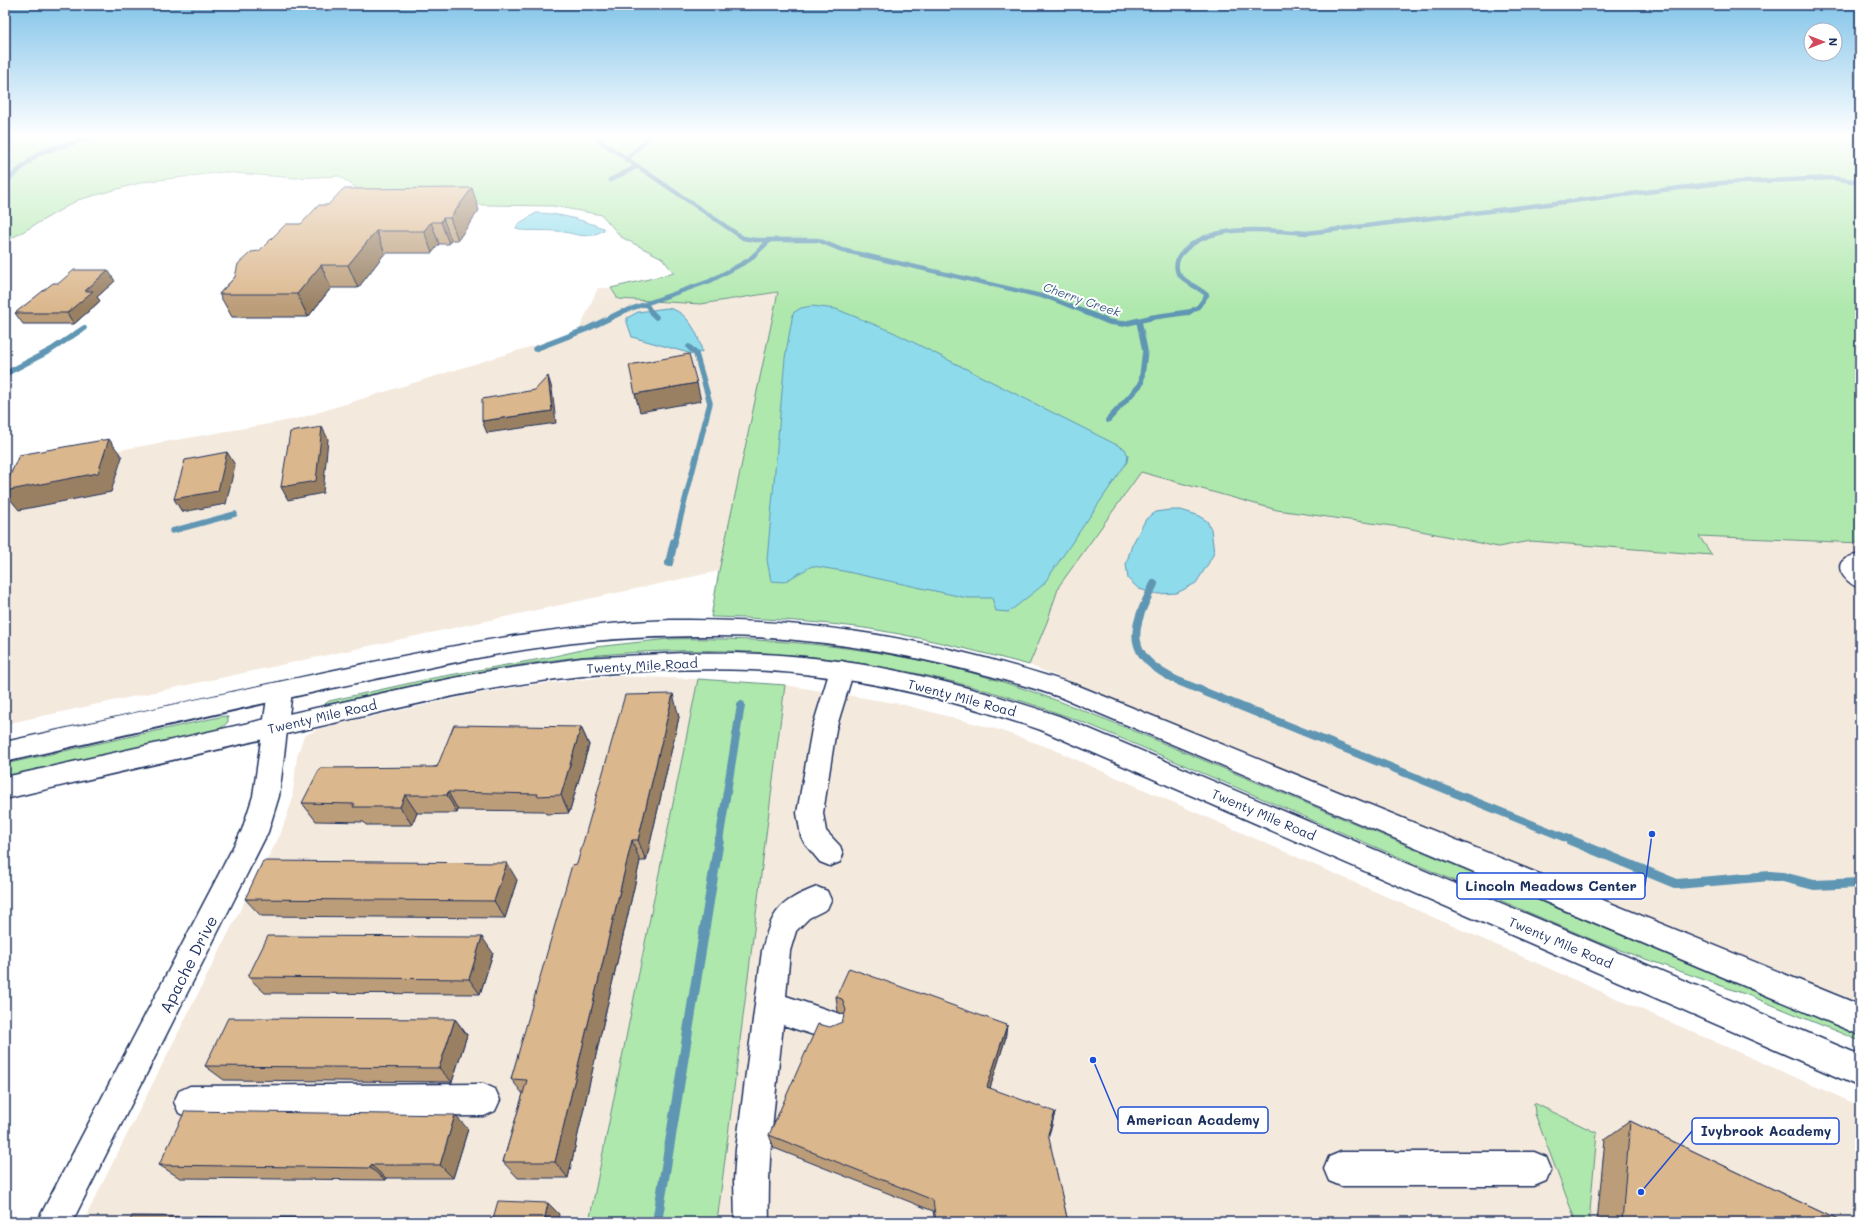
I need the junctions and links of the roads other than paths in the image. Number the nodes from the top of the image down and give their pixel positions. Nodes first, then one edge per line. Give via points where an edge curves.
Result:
1 (1860, 562) edge
2 (1860, 581) edge
3 (842, 670) junction
4 (280, 691) junction
5 (275, 726) junction
6 (5, 752) edge
7 (5, 788) edge
8 (830, 854) dead end
9 (817, 900) dead end
10 (769, 1006) junction
11 (1860, 1020) edge
12 (832, 1026) edge
13 (1860, 1071) edge
14 (484, 1100) dead end
15 (190, 1102) dead end
16 (1341, 1169) dead end
17 (1534, 1169) dead end
18 (54, 1222) edge
19 (752, 1222) edge

1 - 2 main road via 1851,565 1852,572
3 - 5 main road, Twenty Mile Road via 762,662 710,661 565,670 508,676
3 - 8 main road via 819,749 810,813 814,836
3 - 13 main road, Twenty Mile Road via 964,696 1050,723
4 - 5 main road, Apache Drive
4 - 6 main road
4 - 11 main road via 468,651 552,638 641,631 706,628 762,630 839,636 924,651 1016,674 1095,701
5 - 7 main road, Twenty Mile Road
5 - 18 main road, Apache Drive via 266,796 254,832
9 - 10 main road via 789,915 784,924 776,951
10 - 12 main road
10 - 19 main road via 753,1149
14 - 15 main road
16 - 17 main road

